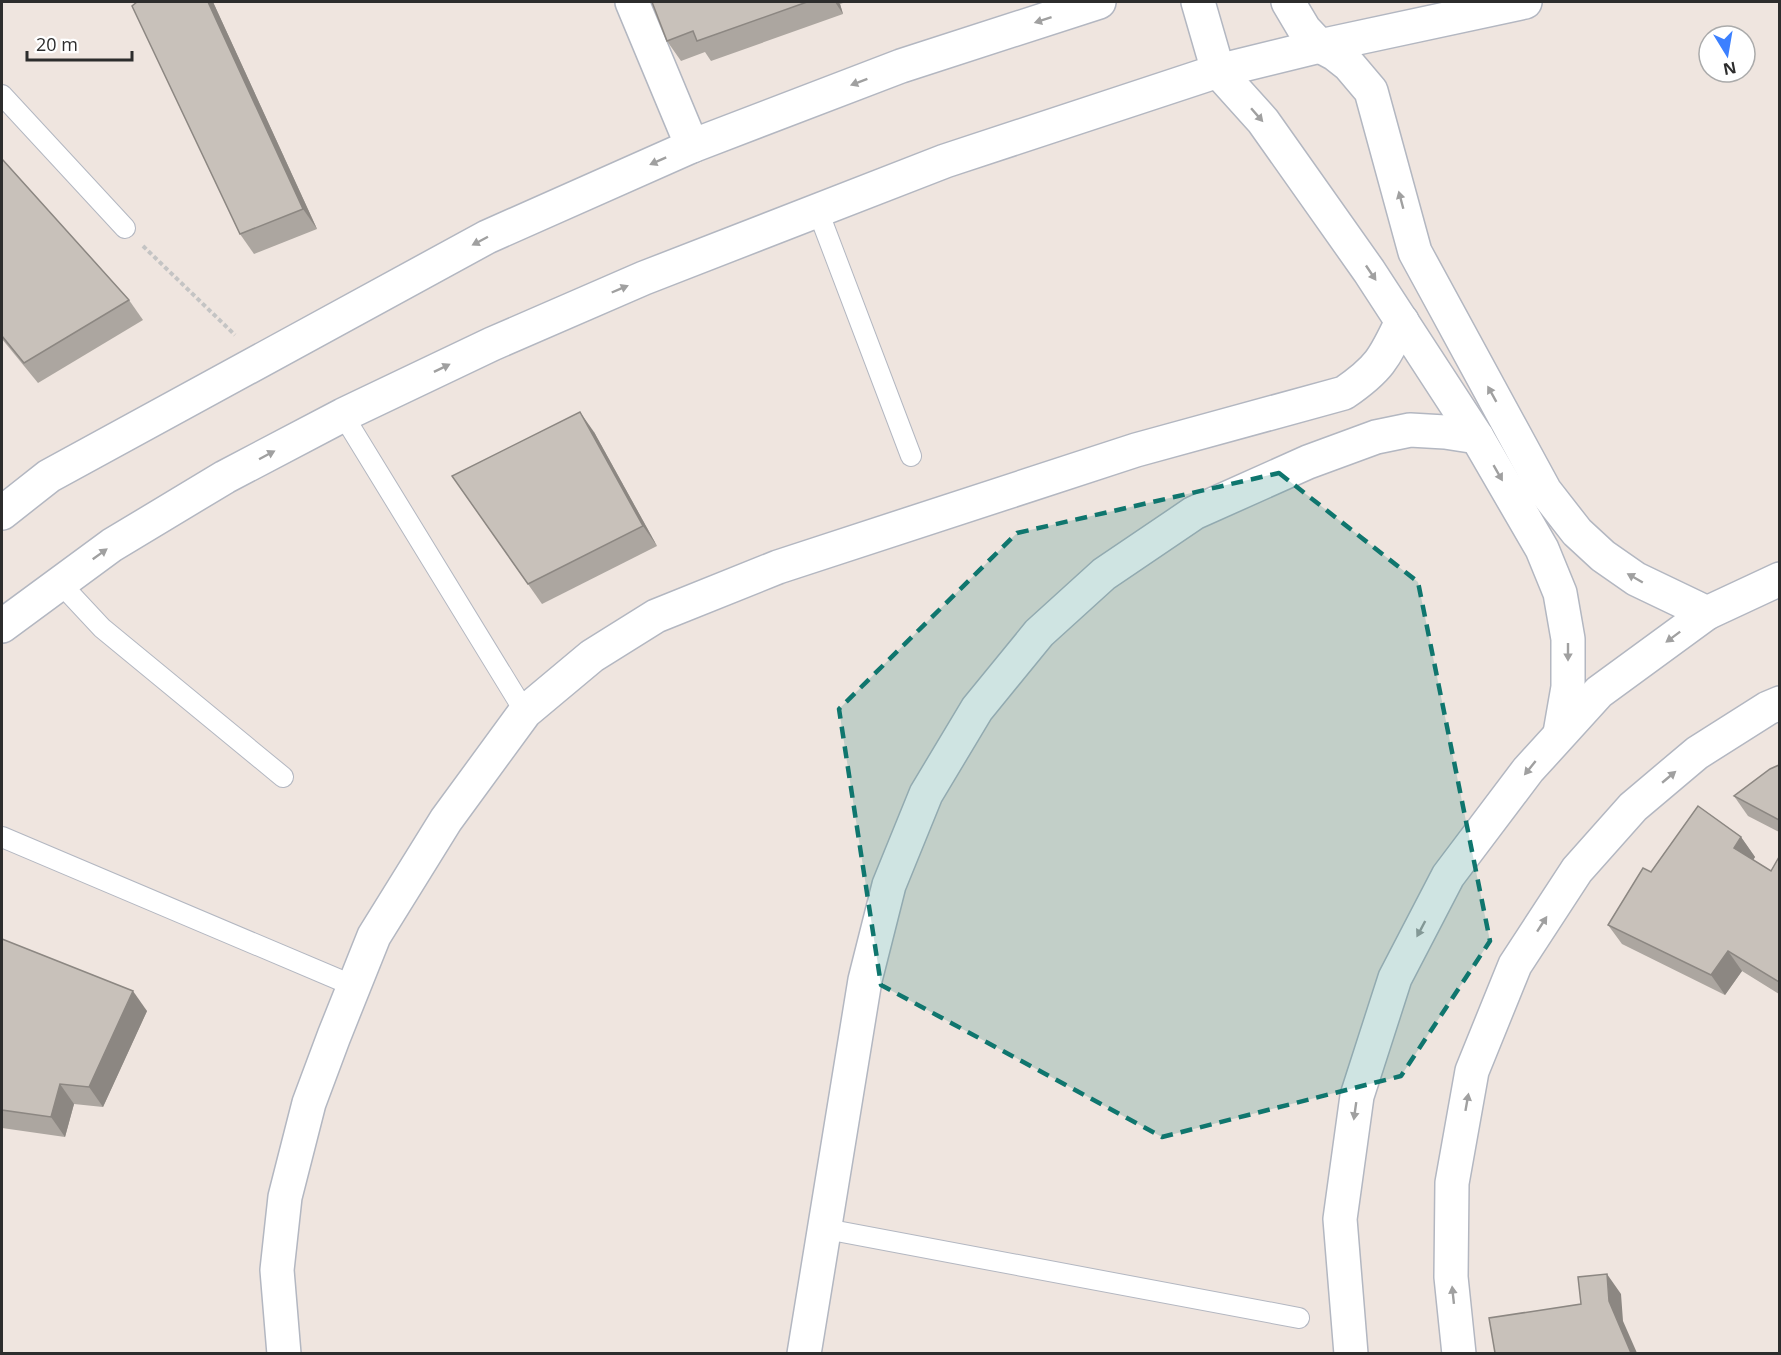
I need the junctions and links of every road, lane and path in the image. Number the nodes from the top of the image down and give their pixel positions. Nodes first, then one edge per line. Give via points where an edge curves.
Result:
1 (632, 2) edge
2 (1099, 2) edge
3 (1198, 2) edge
4 (1288, 2) edge
5 (1525, 2) edge
6 (1320, 46) junction
7 (1218, 71) junction
8 (2, 95) edge
9 (692, 146) junction
10 (818, 211) junction
11 (125, 228) joint
12 (1402, 321) junction
13 (261, 361) junction
14 (342, 415) junction
15 (1477, 437) junction
16 (911, 456) dead end
17 (2, 513) edge
18 (1779, 579) edge
19 (60, 583) junction
20 (1707, 613) junction
21 (2, 623) edge
22 (1779, 703) edge
23 (525, 712) junction
24 (1560, 733) junction
25 (283, 777) dead end
26 (2, 837) edge
27 (354, 986) junction
28 (826, 1229) junction
29 (1299, 1318) dead end
30 (284, 1353) edge
31 (804, 1353) edge
32 (1351, 1353) edge
33 (1459, 1353) edge

1 - 9 street
2 -> 9 street via 901,66
3 - 7 street
4 - 6 street
5 - 6 street
6 - 7 street
20 -> 6 street via 1636,579 1603,556 1577,532 1545,491 1415,252 1371,91 1349,65
7 - 10 street via 945,161
7 -> 12 street via 1263,121
8 - 11 lane
9 -> 13 street via 487,237
14 -> 10 street via 623,287
10 - 16 lane
11 - 13 path
12 - 15 street
12 - 23 street via 1385,357 1370,375 1344,393 1136,450 778,567 656,616 592,656
13 - 17 street via 49,476
19 -> 14 street via 112,545 225,477
14 - 23 lane
15 -> 24 street via 1542,549 1560,593 1568,639 1568,687
15 - 28 street via 1410,430 1376,437 1308,462 1194,513 1104,574 1032,641 977,709 926,794 889,885 865,980
18 - 20 street
19 - 21 street
19 - 25 lane via 102,628
20 -> 24 street via 1599,692
33 -> 22 street via 1451,1277 1452,1183 1472,1071 1515,965 1577,870 1633,807 1697,753
23 - 27 street via 446,820 374,936
24 -> 32 street via 1448,876 1395,978 1357,1096 1340,1219
26 - 27 lane
27 - 30 street via 309,1103 285,1197 277,1270
28 - 29 lane
28 - 31 street

